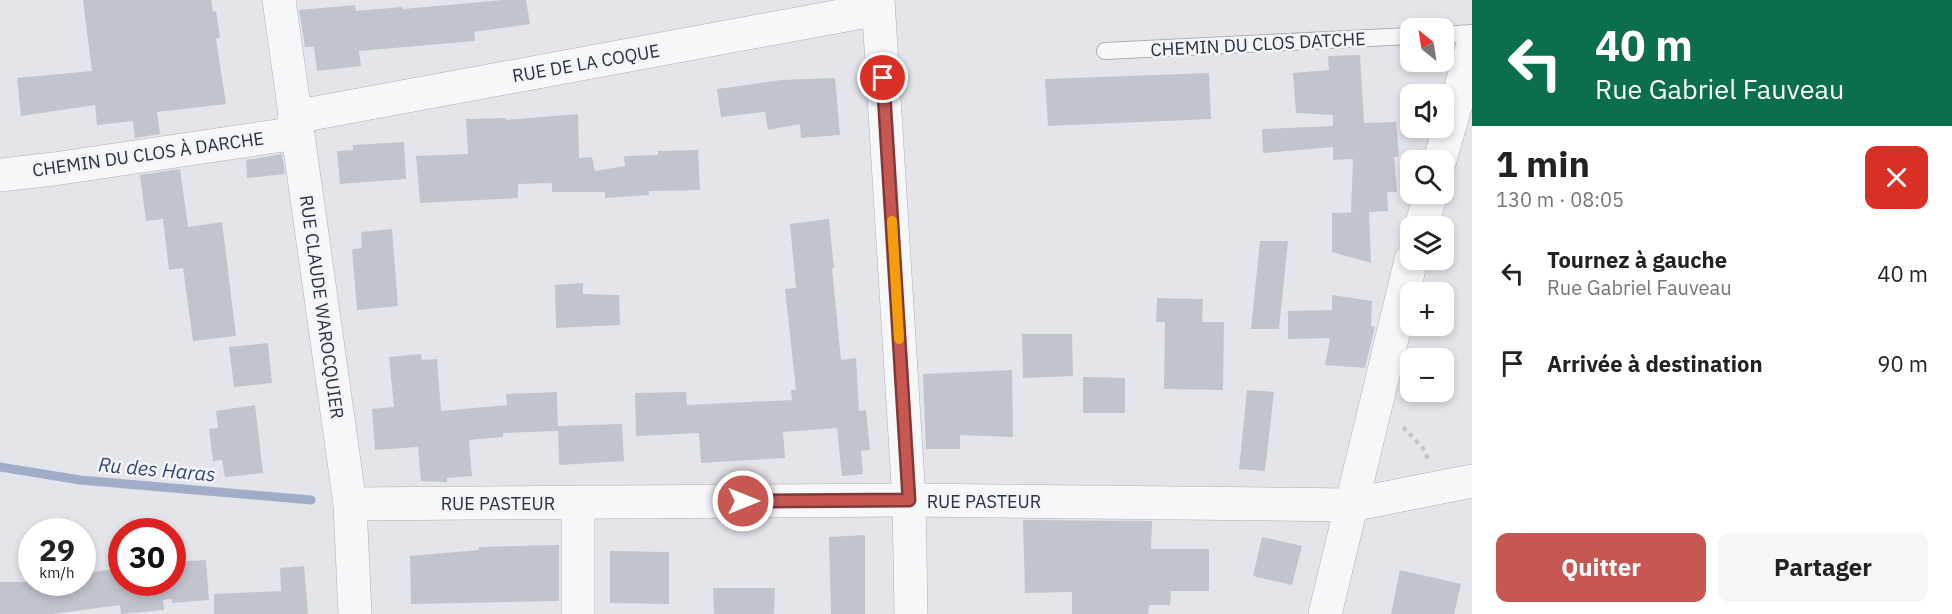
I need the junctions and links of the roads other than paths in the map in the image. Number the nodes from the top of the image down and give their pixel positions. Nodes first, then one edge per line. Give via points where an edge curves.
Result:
1 (279, 0) edge
2 (878, 4) edge
3 (1472, 33) edge
4 (1454, 34) edge
5 (1400, 36) edge
6 (1472, 48) edge
7 (1105, 51) dead end
8 (296, 125) junction
9 (1443, 150) edge
10 (0, 175) edge
11 (1409, 270) edge
12 (1456, 484) edge
13 (909, 500) junction
14 (578, 502) junction
15 (350, 504) junction
16 (1351, 505) junction
17 (355, 614) edge
18 (578, 614) edge
19 (911, 614) edge
20 (1325, 614) edge

1 - 8 street, RUE CLAUDE WAROCQUIER
2 - 8 street, RUE DE LA COQUE
2 - 13 street
3 - 4 lane
5 - 7 lane, CHEMIN DU CLOS DATCHE
6 - 9 street
8 - 10 street, CHEMIN DU CLOS À DARCHE via 54,169
8 - 15 street, RUE CLAUDE WAROCQUIER
11 - 16 street
12 - 16 street, RUE PASTEUR
13 - 14 street, RUE PASTEUR
13 - 16 street, RUE PASTEUR
13 - 19 street
14 - 15 street, RUE PASTEUR
14 - 18 street
15 - 17 street, RUE CLAUDE WAROCQUIER
16 - 20 street

